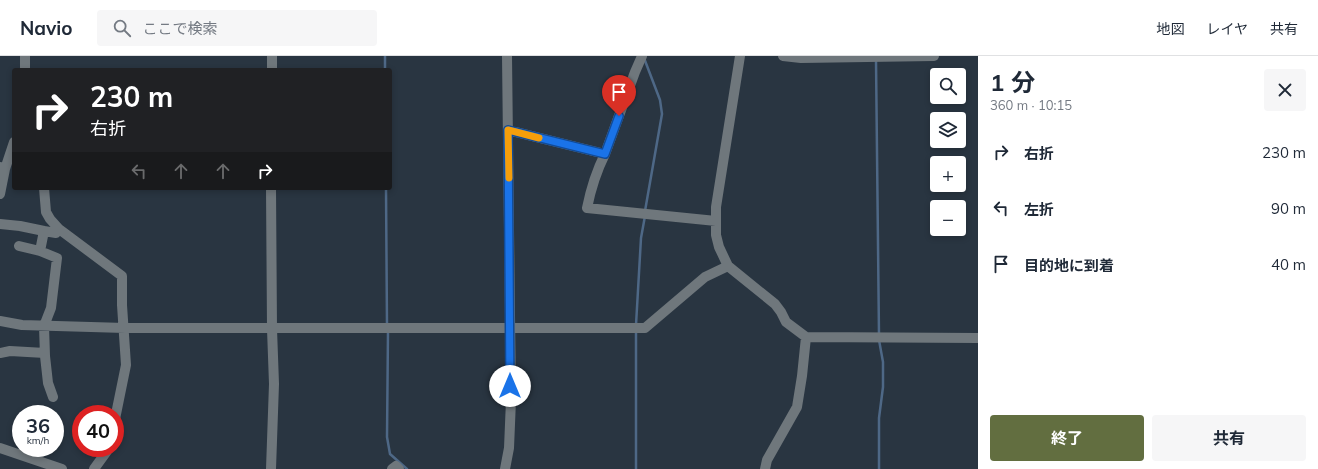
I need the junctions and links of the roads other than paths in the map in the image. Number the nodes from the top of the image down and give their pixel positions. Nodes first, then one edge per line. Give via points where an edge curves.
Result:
1 (25, 56) edge
2 (272, 56) edge
3 (508, 56) edge
4 (642, 56) edge
5 (740, 56) edge
6 (783, 56) edge
7 (915, 56) edge
8 (934, 56) edge
9 (25, 68) edge
10 (272, 68) edge
11 (508, 130) junction
12 (12, 146) edge
13 (605, 154) junction
14 (2, 168) edge
15 (44, 190) edge
16 (271, 190) edge
17 (0, 194) edge
18 (716, 221) junction
19 (0, 224) edge
20 (59, 229) junction
21 (44, 231) junction
22 (19, 246) dead end
23 (40, 251) junction
24 (728, 266) junction
25 (0, 321) edge
26 (44, 326) junction
27 (124, 328) junction
28 (510, 328) junction
29 (272, 329) junction
30 (806, 338) junction
31 (978, 338) edge
32 (0, 353) edge
33 (45, 353) junction
34 (53, 397) dead end
35 (118, 405) edge
36 (0, 448) edge
37 (103, 457) edge
38 (62, 469) edge
39 (94, 469) edge
40 (271, 469) edge
41 (392, 469) edge
42 (399, 469) edge
43 (505, 469) edge
44 (765, 469) edge

1 - 9 street
2 - 10 street
3 - 11 street
4 - 13 street
5 - 18 street via 716,207
6 - 7 street
7 - 8 street
11 - 13 street
11 - 28 street
12 - 14 street
13 - 18 street via 590,188 587,208
14 - 17 street
15 - 20 street via 46,212
16 - 29 street
18 - 24 street via 718,247
19 - 21 street
20 - 21 street via 56,233
20 - 27 street via 122,276
21 - 23 street
22 - 23 street
23 - 26 street via 57,258 51,308
24 - 28 street via 705,278 645,328
24 - 30 street via 774,304 786,322
25 - 26 street
26 - 27 street
26 - 33 street
27 - 29 street
27 - 35 street via 126,365
28 - 29 street
28 - 43 street via 509,440
29 - 40 street via 274,384
30 - 31 street
30 - 44 street via 796,407 767,460
32 - 33 street
33 - 34 street via 48,383
36 - 38 street
37 - 39 street
41 - 42 street via 396,466

